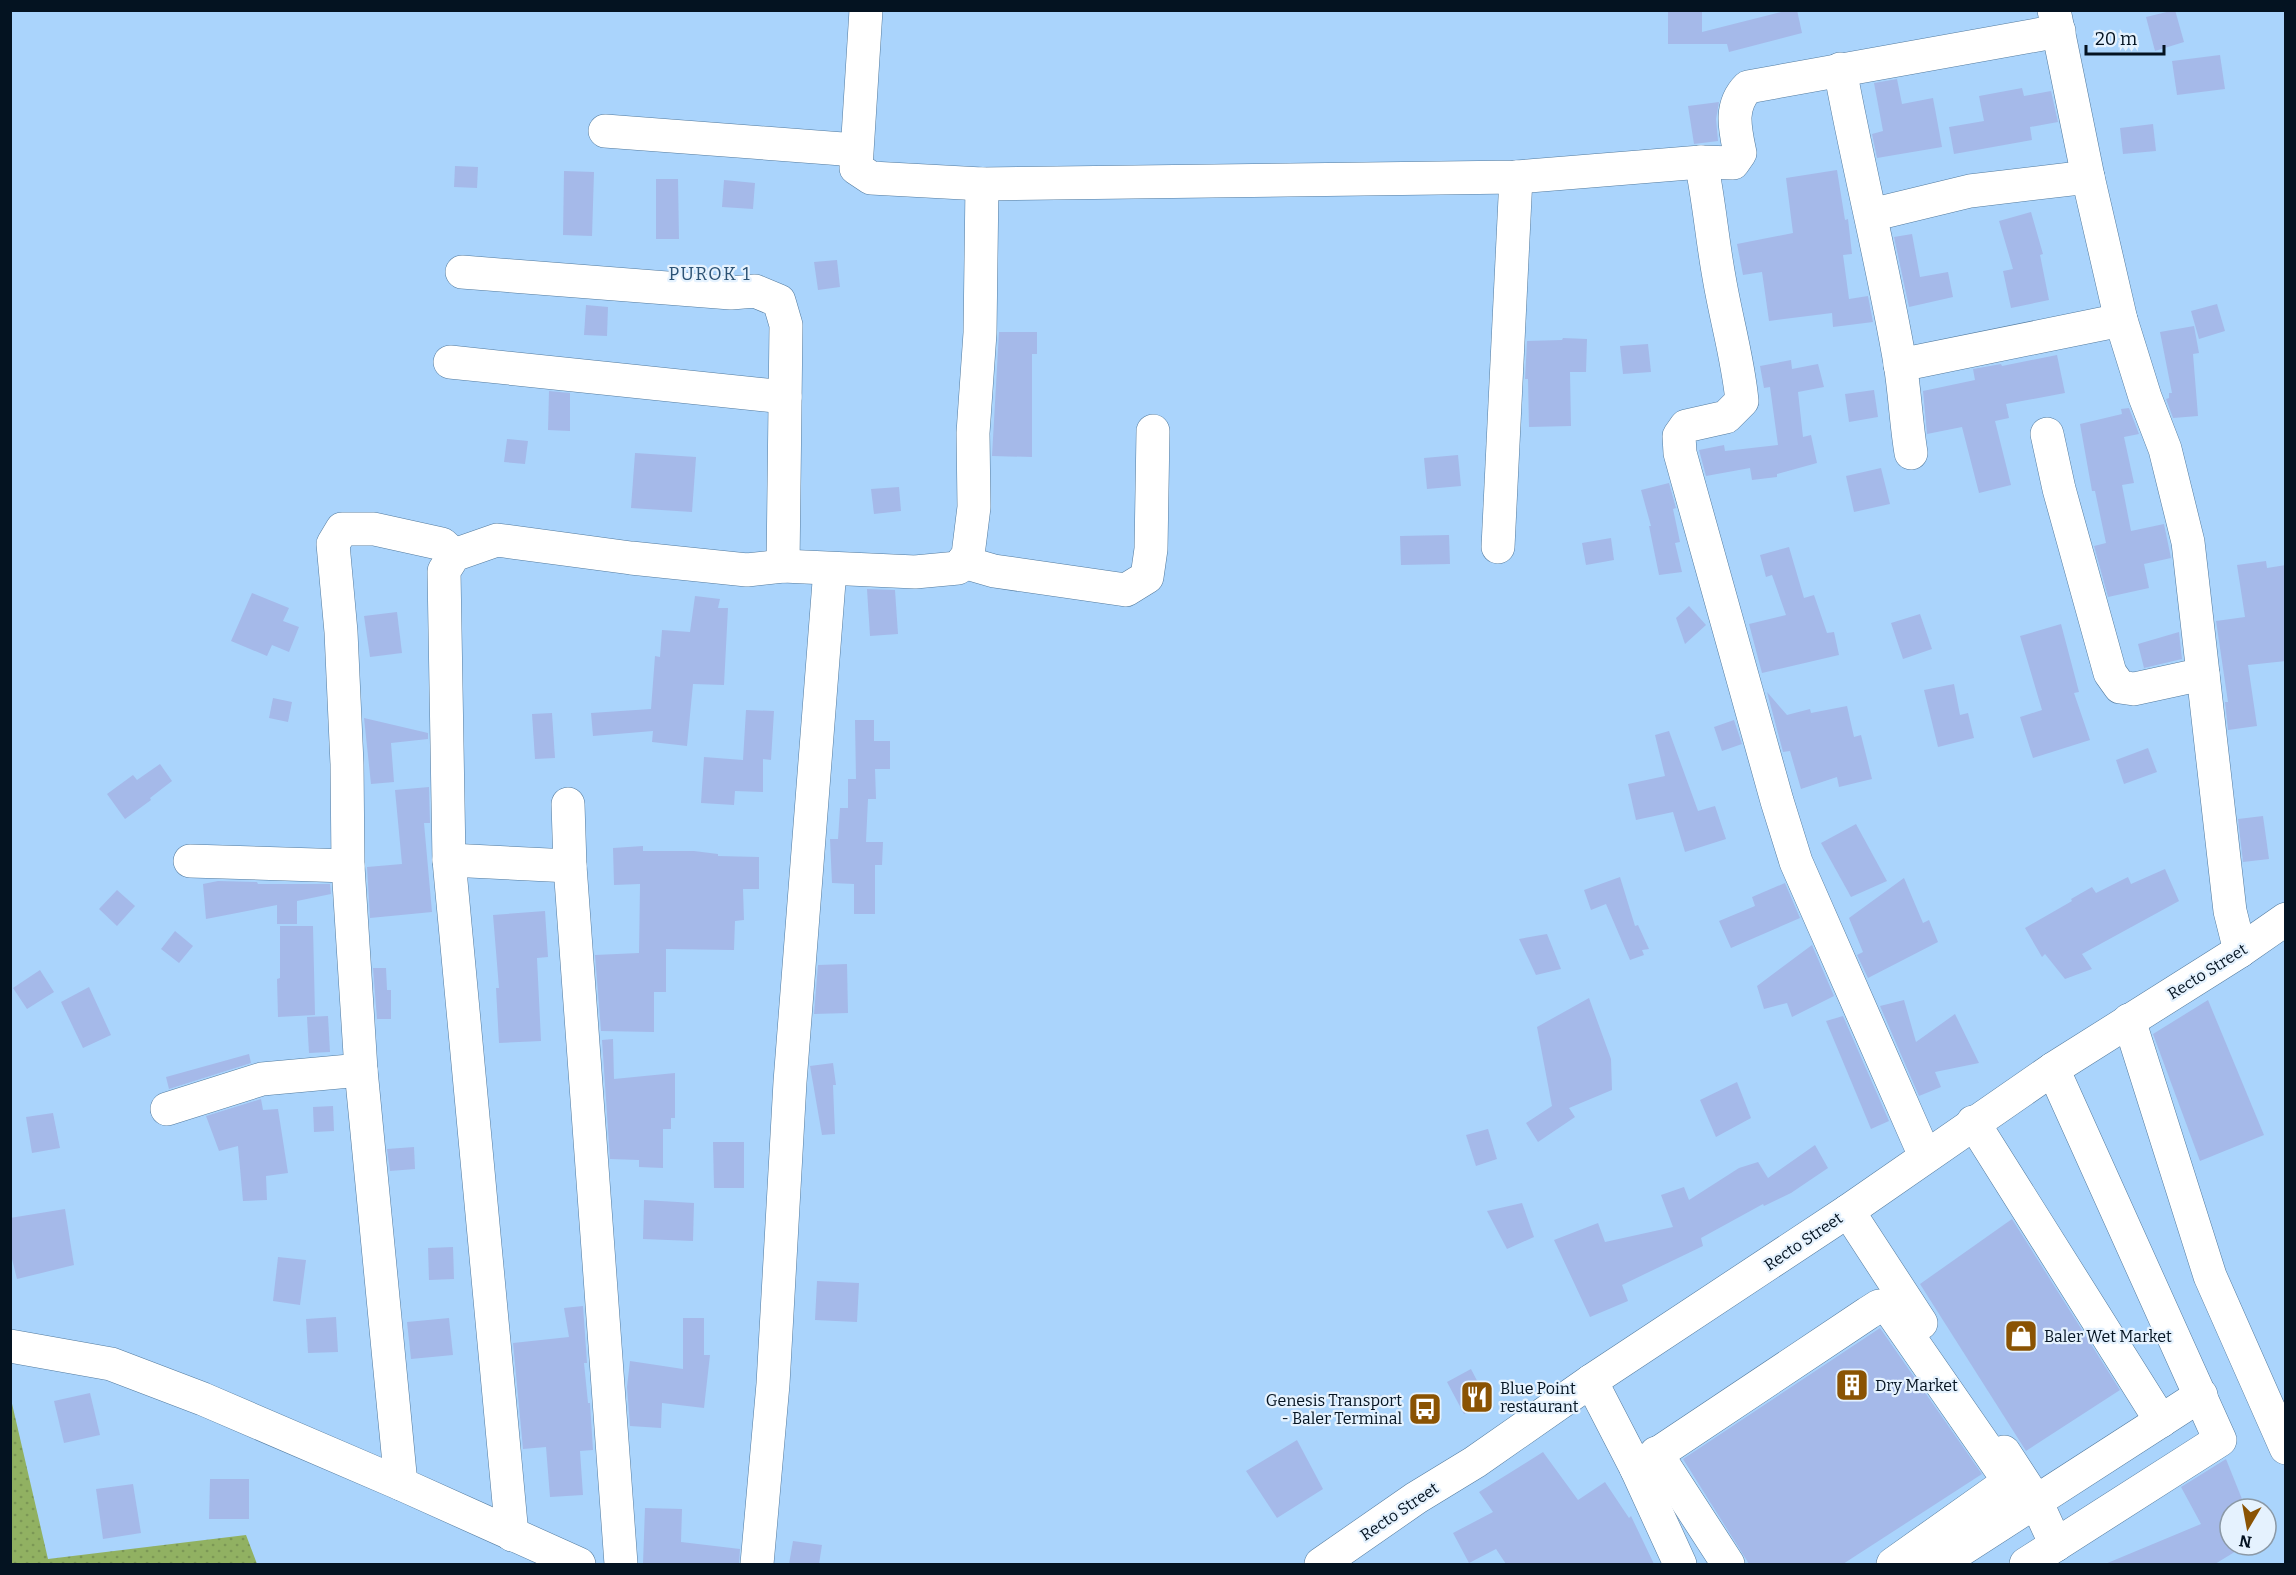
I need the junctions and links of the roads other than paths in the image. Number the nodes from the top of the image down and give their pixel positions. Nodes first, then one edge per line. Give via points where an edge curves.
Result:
1 (866, 10) edge
2 (2056, 21) edge
3 (1840, 69) junction
4 (605, 131) dead end
5 (856, 150) junction
6 (1701, 162) junction
7 (1516, 177) junction
8 (2088, 177) junction
9 (982, 184) junction
10 (1871, 215) junction
11 (462, 272) dead end
12 (2121, 320) junction
13 (450, 362) dead end
14 (1900, 365) junction
15 (785, 397) junction
16 (1153, 431) dead end
17 (2046, 434) dead end
18 (1911, 453) dead end
19 (1498, 548) dead end
20 (454, 555) junction
21 (963, 562) junction
22 (783, 566) junction
23 (830, 569) junction
24 (2203, 674) junction
25 (568, 804) dead end
26 (449, 860) junction
27 (190, 861) dead end
28 (348, 866) junction
29 (570, 866) junction
30 (2286, 919) edge
31 (2240, 951) junction
32 (2129, 1020) junction
33 (2053, 1069) junction
34 (361, 1070) junction
35 (167, 1109) dead end
36 (1974, 1122) junction
37 (1925, 1156) junction
38 (1848, 1211) junction
39 (11, 1344) edge
40 (1592, 1381) junction
41 (2201, 1395) junction
42 (2161, 1421) junction
43 (2286, 1448) edge
44 (1646, 1460) junction
45 (401, 1484) junction
46 (2036, 1501) junction
47 (512, 1535) junction
48 (2056, 1545) junction
49 (579, 1564) edge
50 (621, 1564) edge
51 (757, 1564) edge
52 (1321, 1564) edge
53 (1680, 1564) edge
54 (1728, 1564) edge
55 (1893, 1564) edge
56 (1939, 1564) edge
57 (2026, 1564) edge

1 - 5 street
2 - 3 street via 2006,42
2 - 8 street
3 - 6 street via 1748,87 1739,96 1735,110 1740,153 1733,163
3 - 10 street
4 - 5 street
5 - 9 street via 856,168 871,178
6 - 7 street
6 - 37 street via 1742,401 1726,417 1686,426 1679,436 1680,453 1796,862
7 - 9 street
7 - 19 street
8 - 10 street via 1970,191
8 - 12 street
9 - 21 street via 974,507 968,555
10 - 14 street
11 - 15 street via 731,293 755,291 779,301 786,325
12 - 14 street
12 - 24 street via 2165,449 2188,542
13 - 15 street
14 - 18 street
15 - 22 street
16 - 21 street via 1147,577 1126,590 994,571
17 - 24 street via 2110,673 2120,687 2134,689
20 - 22 street via 497,540 747,570
20 - 26 street via 444,571
20 - 28 street via 442,544 374,529 342,529 333,544 341,632
21 - 23 street via 958,568 915,572
22 - 23 street
23 - 51 street
24 - 31 street via 2230,911
25 - 29 street
26 - 29 street
26 - 47 street
27 - 28 street
28 - 34 street
29 - 50 street
30 - 31 street, Recto Street
31 - 32 street, Recto Street
32 - 33 street, Recto Street
32 - 43 street via 2210,1276
33 - 36 street, Recto Street
33 - 41 street
34 - 35 street via 262,1079
34 - 45 street
36 - 37 street, Recto Street
36 - 42 street
37 - 38 street, Recto Street
38 - 40 street, Recto Street
38 - 46 street
39 - 45 street via 111,1364
40 - 44 street
40 - 52 street, Recto Street
41 - 42 street
41 - 48 street via 2220,1440
42 - 46 street
44 - 53 street
44 - 54 street
44 - 55 street via 1879,1306 1889,1308 2006,1480
45 - 47 street
46 - 48 street
46 - 56 street
47 - 49 street
48 - 57 street

